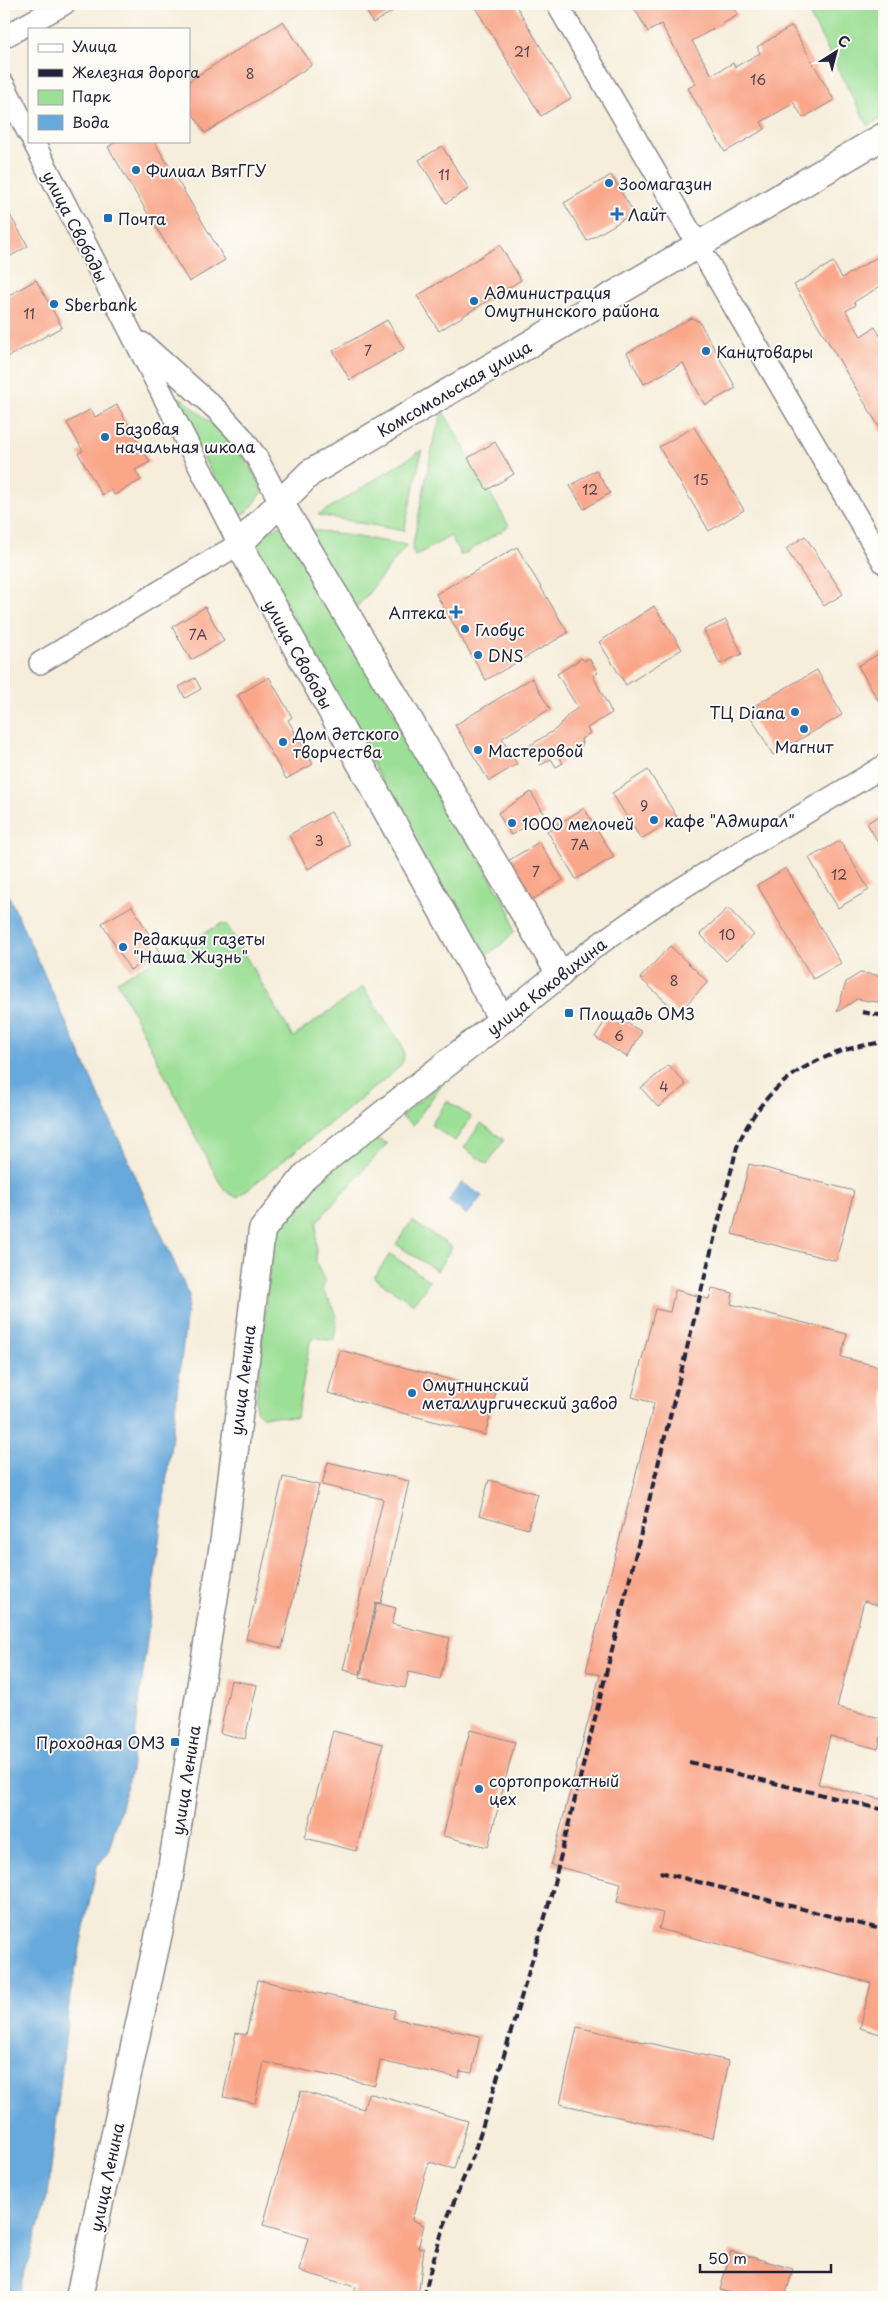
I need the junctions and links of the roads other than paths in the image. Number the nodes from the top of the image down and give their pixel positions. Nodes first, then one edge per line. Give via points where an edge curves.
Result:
1 (64, 4) edge
2 (557, 4) edge
3 (4, 38) edge
4 (4, 85) edge
5 (28, 132) edge
6 (884, 136) edge
7 (34, 142) edge
8 (697, 245) junction
9 (134, 337) junction
10 (280, 502) junction
11 (239, 544) junction
12 (884, 563) edge
13 (40, 664) dead end
14 (884, 766) edge
15 (560, 974) junction
16 (502, 1020) junction
17 (257, 1258) joint
18 (79, 2297) edge

1 - 3 street
2 - 8 street
4 - 5 street
6 - 8 main road, Комсомольская улица
7 - 9 street, улица Свободы
8 - 10 main road, Комсомольская улица via 310,472
8 - 12 street
9 - 10 street, улица Свободы via 218,411 242,437
9 - 11 street, улица Свободы
10 - 11 main road, Комсомольская улица
10 - 15 main road, улица Свободы
11 - 13 street, Комсомольская улица
11 - 16 main road, улица Свободы
14 - 15 street, улица Коковихина via 653,908
15 - 16 main road, улица Коковихина
16 - 17 main road, улица Коковихина via 306,1175 262,1230
17 - 18 main road, улица Ленина via 224,1538 166,1901

